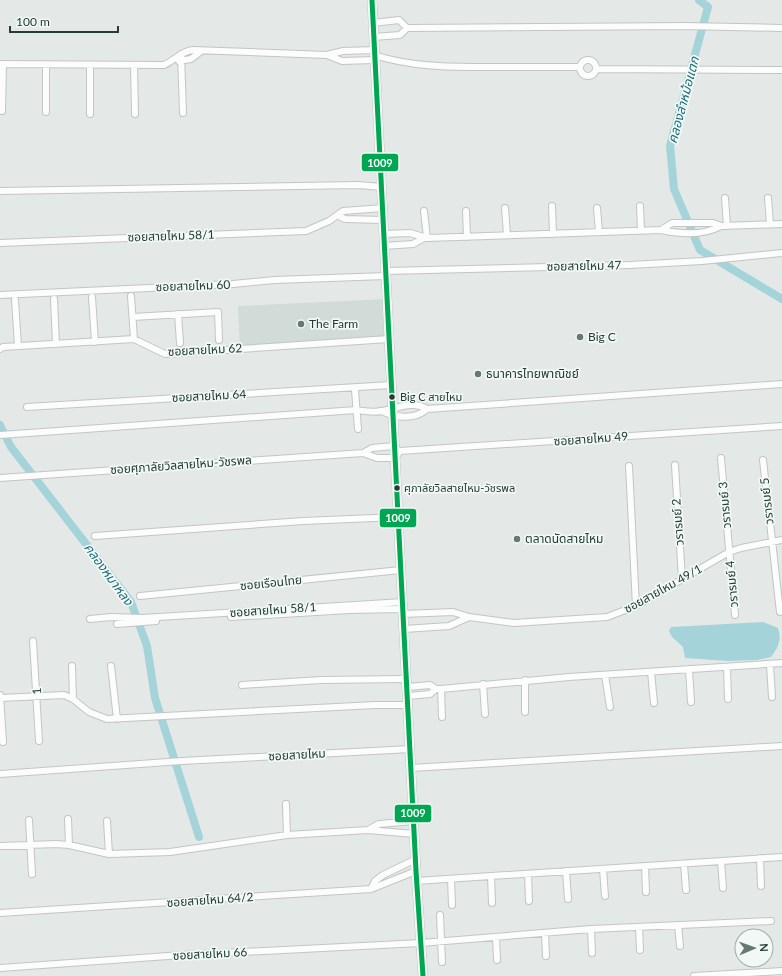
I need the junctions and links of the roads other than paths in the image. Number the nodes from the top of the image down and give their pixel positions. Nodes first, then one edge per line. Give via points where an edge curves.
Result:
1 (372, 0) edge
2 (373, 23) junction
3 (407, 28) junction
4 (782, 28) edge
5 (373, 37) junction
6 (200, 52) junction
7 (181, 54) junction
8 (327, 55) junction
9 (374, 55) junction
10 (175, 60) junction
11 (182, 61) junction
12 (1, 64) edge
13 (46, 65) junction
14 (90, 65) junction
15 (134, 65) junction
16 (580, 67) junction
17 (596, 69) junction
18 (782, 70) edge
19 (2, 111) dead end
20 (46, 112) dead end
21 (183, 113) dead end
22 (90, 114) dead end
23 (135, 114) dead end
24 (382, 187) junction
25 (0, 191) edge
26 (725, 198) dead end
27 (768, 198) dead end
28 (552, 206) dead end
29 (640, 206) dead end
30 (383, 208) junction
31 (505, 208) dead end
32 (597, 208) dead end
33 (424, 211) dead end
34 (466, 211) dead end
35 (339, 216) junction
36 (383, 220) junction
37 (770, 224) junction
38 (782, 224) edge
39 (724, 226) junction
40 (642, 230) junction
41 (661, 230) junction
42 (599, 232) junction
43 (384, 234) junction
44 (553, 234) junction
45 (507, 235) junction
46 (467, 237) junction
47 (426, 238) junction
48 (0, 243) edge
49 (384, 246) junction
50 (782, 253) edge
51 (386, 274) junction
52 (0, 295) edge
53 (131, 296) dead end
54 (92, 297) dead end
55 (54, 299) dead end
56 (15, 300) dead end
57 (178, 314) junction
58 (133, 317) junction
59 (134, 339) junction
60 (389, 339) junction
61 (219, 340) dead end
62 (95, 342) junction
63 (180, 343) dead end
64 (56, 344) junction
65 (18, 346) junction
66 (0, 349) edge
67 (782, 384) edge
68 (391, 385) junction
69 (355, 390) dead end
70 (27, 407) dead end
71 (427, 409) junction
72 (356, 410) junction
73 (392, 412) junction
74 (782, 426) edge
75 (358, 430) dead end
76 (0, 435) edge
77 (396, 452) junction
78 (363, 453) junction
79 (721, 458) dead end
80 (763, 460) dead end
81 (674, 465) dead end
82 (629, 466) dead end
83 (0, 478) edge
84 (398, 516) junction
85 (95, 536) dead end
86 (782, 540) edge
87 (772, 541) junction
88 (729, 552) junction
89 (401, 570) junction
90 (682, 579) junction
91 (140, 596) dead end
92 (636, 606) junction
93 (403, 608) junction
94 (780, 612) dead end
95 (437, 613) junction
96 (735, 615) dead end
97 (468, 617) junction
98 (90, 619) dead end
99 (124, 620) junction
100 (117, 624) dead end
101 (438, 625) junction
102 (404, 628) junction
103 (33, 641) dead end
104 (782, 663) edge
105 (770, 665) junction
106 (72, 666) dead end
107 (111, 666) dead end
108 (727, 667) junction
109 (689, 669) junction
110 (651, 672) junction
111 (605, 675) junction
112 (525, 680) junction
113 (483, 684) junction
114 (242, 685) dead end
115 (438, 689) junction
116 (407, 692) junction
117 (37, 695) junction
118 (0, 697) edge
119 (772, 697) dead end
120 (73, 699) junction
121 (728, 699) dead end
122 (691, 702) dead end
123 (654, 703) dead end
124 (610, 707) dead end
125 (525, 712) dead end
126 (485, 714) dead end
127 (442, 717) dead end
128 (117, 719) junction
129 (39, 741) dead end
130 (3, 742) dead end
131 (782, 746) edge
132 (411, 749) junction
133 (411, 768) junction
134 (0, 774) edge
135 (286, 804) dead end
136 (68, 819) dead end
137 (29, 820) dead end
138 (107, 821) dead end
139 (414, 821) junction
140 (368, 830) junction
141 (414, 834) junction
142 (287, 835) junction
143 (31, 845) junction
144 (69, 845) junction
145 (0, 846) edge
146 (109, 854) junction
147 (782, 857) edge
148 (760, 858) junction
149 (416, 860) junction
150 (721, 861) junction
151 (684, 864) junction
152 (645, 866) junction
153 (603, 869) junction
154 (416, 871) junction
155 (566, 871) junction
156 (32, 874) dead end
157 (528, 874) junction
158 (491, 876) junction
159 (451, 879) junction
160 (416, 881) junction
161 (760, 886) dead end
162 (723, 888) dead end
163 (372, 890) junction
164 (686, 890) dead end
165 (646, 892) dead end
166 (605, 896) dead end
167 (568, 899) dead end
168 (529, 901) dead end
169 (492, 903) dead end
170 (452, 905) dead end
171 (0, 913) edge
172 (440, 915) dead end
173 (771, 921) dead end
174 (678, 925) junction
175 (639, 927) junction
176 (591, 929) junction
177 (544, 933) junction
178 (496, 937) junction
179 (442, 941) junction
180 (420, 943) junction
181 (680, 946) dead end
182 (640, 950) dead end
183 (592, 953) dead end
184 (546, 956) dead end
185 (497, 960) dead end
186 (442, 962) dead end
187 (0, 968) edge
188 (782, 971) edge
189 (750, 974) edge
190 (423, 976) edge
191 (694, 976) edge
192 (702, 976) edge

1 - 2 main road
2 - 3 street via 399,20
2 - 5 main road
3 - 4 street
3 - 5 street via 400,35
5 - 9 main road
6 - 7 street via 190,50
6 - 8 street
6 - 11 street via 191,59
7 - 10 street
7 - 11 street
8 - 9 street via 343,51
8 - 9 street via 342,61
9 - 16 street via 414,64 468,67
9 - 24 main road
10 - 11 street
10 - 15 street via 164,65
11 - 21 street
12 - 13 street
12 - 19 street
13 - 14 street
13 - 20 street
14 - 15 street
14 - 22 street
15 - 23 street
16 - 17 street via 586,75 593,74
16 - 17 street via 588,60 593,62
17 - 18 street
24 - 25 street
24 - 30 main road
26 - 39 street
27 - 37 street
28 - 44 street
29 - 40 street
30 - 35 street, ซอยสายไหม 58/1 via 343,211
30 - 36 main road
31 - 45 street
32 - 42 street
33 - 47 street
34 - 46 street
35 - 36 street via 345,219
35 - 48 street, ซอยสายไหม 58/1 via 311,230 298,232
36 - 43 main road
37 - 38 street
37 - 39 street
39 - 41 street via 706,232
39 - 41 street via 713,222 672,223
40 - 41 street
40 - 42 street
42 - 44 street
43 - 47 street via 410,233
43 - 49 main road
44 - 45 street
45 - 46 street
46 - 47 street
47 - 49 street via 413,244
49 - 51 main road
50 - 51 street, ซอยสายไหม 47 via 630,265
51 - 52 street, ซอยสายไหม 60
51 - 60 main road
53 - 58 street
54 - 62 street
55 - 64 street
56 - 65 street
57 - 58 street
57 - 61 street via 218,312
57 - 63 street
58 - 59 street
59 - 60 street, ซอยสายไหม 62 via 165,354
59 - 62 street
60 - 68 main road
62 - 64 street
64 - 65 street
65 - 66 street
67 - 71 street
68 - 70 street, ซอยสายไหม 64
68 - 73 main road
69 - 72 street
71 - 73 street via 418,405
71 - 73 street via 418,415
72 - 73 street, ซอยสายไหม 64
72 - 75 street
72 - 76 street, ซอยสายไหม 64
73 - 77 main road
74 - 77 street, ซอยสายไหม 49
77 - 78 street via 372,448
77 - 78 street via 377,458
77 - 84 main road
78 - 83 street, ซอยศุภาลัยวิลสายไหม-วัชรพล
79 - 88 street, วรารมย์ 3
80 - 87 street, วรารมย์ 5
81 - 90 street, วรารมย์ 2
82 - 92 street
84 - 85 street
84 - 89 main road
86 - 87 street, ซอยสายไหม 49/1
87 - 88 street, ซอยสายไหม 49/1
87 - 94 street, วรารมย์ 5
88 - 90 street, ซอยสายไหม 49/1
88 - 96 street, วรารมย์ 4
89 - 91 street, ซอยเรือนไทย
89 - 93 main road
90 - 92 street, ซอยสายไหม 49/1
92 - 97 street, ซอยสายไหม 49/1 via 607,617 514,623
93 - 95 street, ซอยสายไหม 49/1
93 - 99 street, ซอยสายไหม 58/1 via 306,607
93 - 102 main road
95 - 97 street, ซอยสายไหม 49/1 via 453,612
95 - 101 street
97 - 101 street via 449,626
98 - 99 street
99 - 100 street
101 - 102 street
102 - 116 main road
103 - 117 street, 1
104 - 105 street
105 - 108 street
105 - 119 street
106 - 120 street
107 - 128 street
108 - 109 street
108 - 121 street
109 - 110 street
109 - 122 street
110 - 111 street
110 - 123 street
111 - 112 street
111 - 124 street
112 - 113 street
112 - 125 street
113 - 115 street
113 - 126 street
114 - 116 street via 321,680
115 - 116 street via 430,685
115 - 127 street
116 - 128 street via 375,704
116 - 132 main road
117 - 118 street
117 - 120 street via 58,694
117 - 129 street, 1
118 - 130 street
120 - 128 street via 99,717
131 - 133 street
132 - 133 main road
132 - 134 street, ซอยสายไหม via 157,762
133 - 139 main road
135 - 142 street
136 - 144 street
137 - 143 street
138 - 146 street
139 - 140 street via 379,824
139 - 141 main road
140 - 141 street
140 - 142 street
141 - 149 main road
142 - 146 street via 170,852
143 - 144 street
143 - 145 street
143 - 156 street
144 - 146 street
147 - 148 street
148 - 150 street
148 - 161 street
149 - 154 main road
149 - 163 street via 383,875 375,881
150 - 151 street
150 - 162 street
151 - 152 street
151 - 164 street
152 - 153 street
152 - 165 street
153 - 155 street
153 - 166 street
154 - 160 main road
154 - 163 street, ซอยสายไหม 64/2
155 - 157 street
155 - 167 street
157 - 158 street
157 - 168 street
158 - 159 street
158 - 169 street
159 - 160 street
159 - 170 street
160 - 180 main road
163 - 171 street, ซอยสายไหม 64/2
172 - 179 street
173 - 174 street, ซอยสายไหม 66
174 - 175 street, ซอยสายไหม 66
174 - 181 street
175 - 176 street, ซอยสายไหม 66
175 - 182 street
176 - 177 street, ซอยสายไหม 66
176 - 183 street
177 - 178 street, ซอยสายไหม 66
177 - 184 street
178 - 179 street, ซอยสายไหม 66
178 - 185 street
179 - 180 street, ซอยสายไหม 66
179 - 186 street
180 - 187 street, ซอยสายไหม 66 via 182,955
180 - 190 main road
188 - 189 street
189 - 192 street
191 - 192 street

